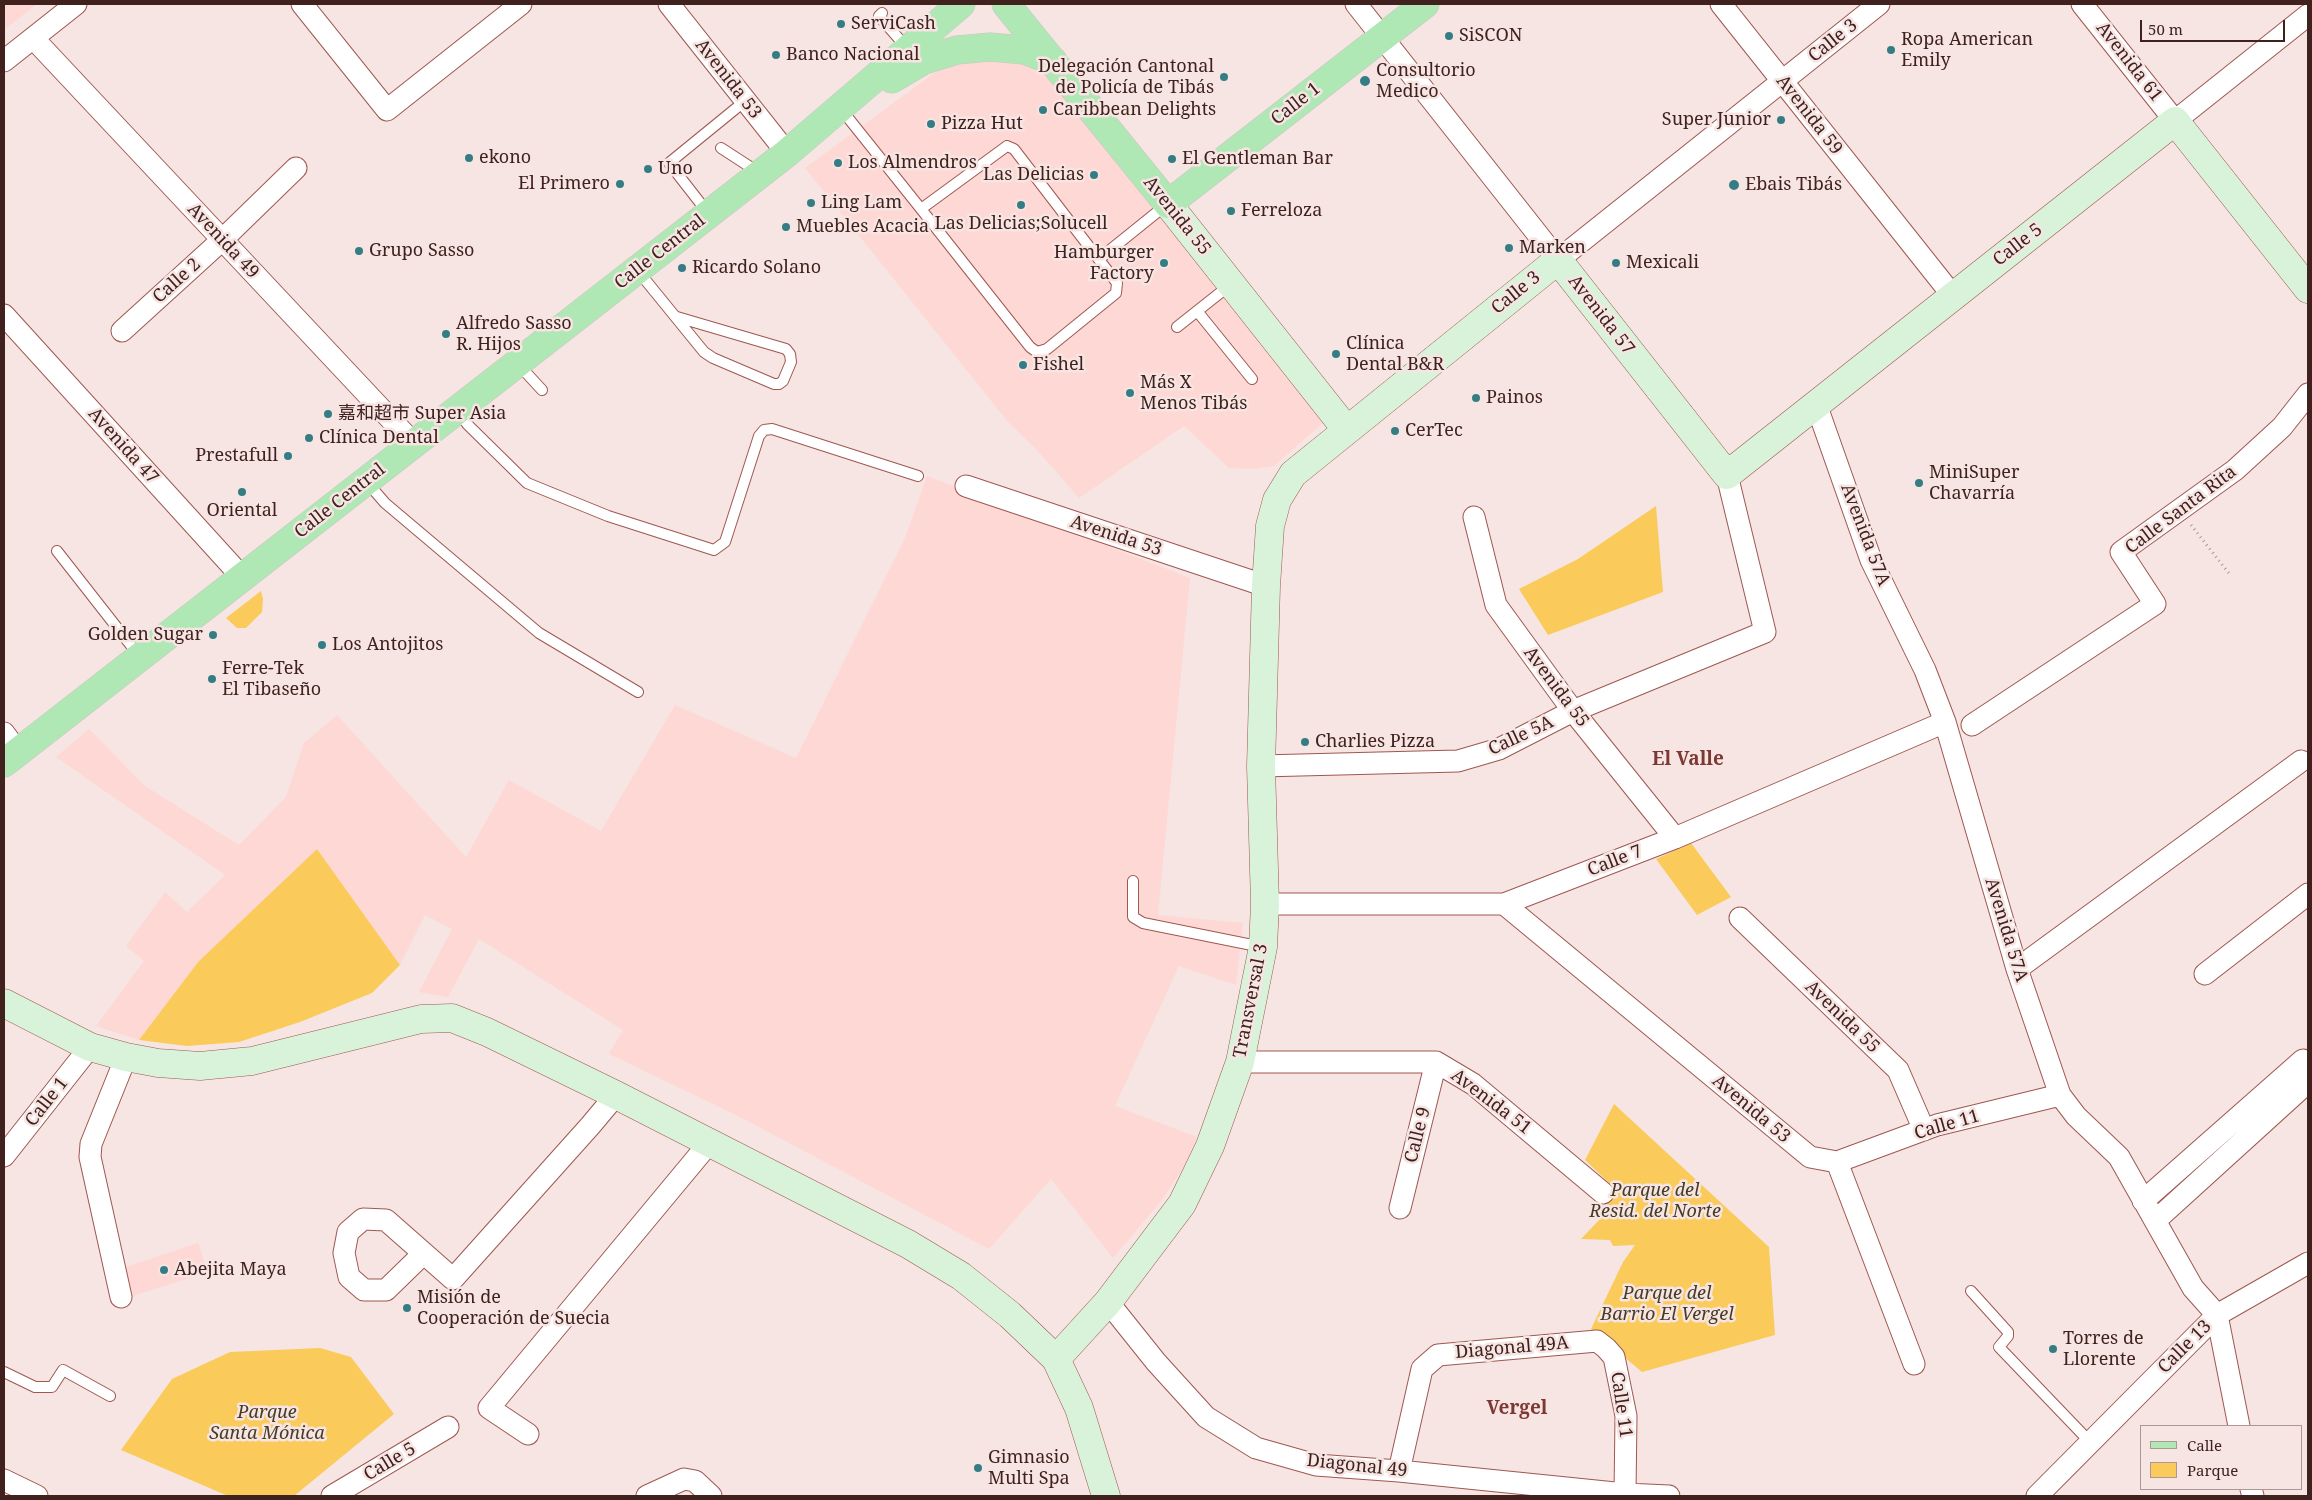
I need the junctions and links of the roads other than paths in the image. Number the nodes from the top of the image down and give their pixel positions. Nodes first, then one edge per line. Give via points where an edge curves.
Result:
1 (76, 4) edge
2 (302, 4) edge
3 (521, 4) edge
4 (669, 4) edge
5 (961, 4) edge
6 (1006, 4) edge
7 (1356, 4) edge
8 (1425, 4) edge
9 (1721, 4) edge
10 (1879, 4) edge
11 (2082, 4) edge
12 (882, 13) dead end
13 (2308, 15) edge
14 (33, 38) junction
15 (1382, 38) junction
16 (908, 49) junction
17 (4, 60) edge
18 (1053, 61) junction
19 (1782, 81) junction
20 (745, 101) junction
21 (841, 109) junction
22 (2175, 121) junction
23 (721, 148) dead end
24 (787, 153) junction
25 (296, 168) dead end
26 (761, 174) junction
27 (1168, 204) junction
28 (921, 209) junction
29 (709, 214) junction
30 (222, 240) junction
31 (1099, 259) junction
32 (1558, 260) junction
33 (637, 270) junction
34 (1231, 284) junction
35 (2308, 289) edge
36 (1953, 296) junction
37 (1197, 311) junction
38 (4, 314) edge
39 (677, 317) junction
40 (1177, 327) dead end
41 (122, 331) dead end
42 (518, 363) junction
43 (1252, 379) dead end
44 (542, 390) dead end
45 (2308, 394) edge
46 (1816, 404) junction
47 (457, 410) junction
48 (1346, 429) junction
49 (414, 444) junction
50 (1727, 475) junction
51 (918, 476) dead end
52 (366, 482) junction
53 (966, 486) dead end
54 (1474, 517) dead end
55 (57, 551) dead end
56 (242, 577) junction
57 (1266, 586) junction
58 (1765, 632) joint
59 (140, 657) junction
60 (638, 692) dead end
61 (1573, 711) junction
62 (1945, 722) junction
63 (1972, 725) dead end
64 (9, 749) edge
65 (2301, 761) dead end
66 (1261, 766) junction
67 (1675, 838) junction
68 (1133, 881) dead end
69 (2308, 894) edge
70 (1266, 904) junction
71 (1504, 904) junction
72 (1740, 918) dead end
73 (1263, 947) junction
74 (2017, 969) junction
75 (2205, 974) dead end
76 (4, 1003) edge
77 (90, 1047) junction
78 (126, 1057) junction
79 (1240, 1062) junction
80 (1436, 1062) junction
81 (2308, 1067) edge
82 (2308, 1082) edge
83 (616, 1095) junction
84 (2060, 1095) junction
85 (1924, 1130) junction
86 (710, 1142) junction
87 (6, 1150) edge
88 (1838, 1162) junction
89 (1603, 1193) dead end
90 (2143, 1201) junction
91 (1400, 1208) dead end
92 (2155, 1221) junction
93 (423, 1254) dead end
94 (2308, 1263) edge
95 (1971, 1291) dead end
96 (120, 1296) dead end
97 (1108, 1302) junction
98 (2217, 1316) junction
99 (1606, 1348) joint
100 (1056, 1359) junction
101 (1914, 1364) dead end
102 (4, 1372) edge
103 (110, 1396) dead end
104 (2239, 1425) edge
105 (448, 1427) dead end
106 (528, 1434) dead end
107 (2090, 1442) junction
108 (1399, 1470) junction
109 (4, 1480) edge
110 (1624, 1494) junction
111 (37, 1496) edge
112 (332, 1496) edge
113 (647, 1496) edge
114 (711, 1496) edge
115 (1106, 1496) edge
116 (1669, 1496) edge
117 (2038, 1496) edge

1 - 14 street
2 - 3 street via 387,110
4 - 20 street, Avenida 53
5 - 16 main road, Calle Central
6 - 18 main road, Avenida 55
7 - 15 street, Avenida 57
8 - 15 main road, Calle 1
9 - 19 street, Avenida 59
10 - 19 street, Calle 3
11 - 22 street, Avenida 61
12 - 16 lane via 879,16
13 - 22 street, Calle 5
14 - 17 street
14 - 30 street, Avenida 49
15 - 27 main road, Calle 1
15 - 32 street, Avenida 57
16 - 21 main road, Calle Central
18 - 21 main road, Calle Central via 1024,50 990,47 957,50 924,60
18 - 27 main road, Avenida 55
19 - 32 street, Calle 3
19 - 36 street, Avenida 59
20 - 24 street, Avenida 53
20 - 29 lane via 669,163
21 - 24 main road, Calle Central
21 - 28 lane
22 - 35 street
22 - 36 street, Calle 5
23 - 26 lane
24 - 26 main road, Calle Central
25 - 30 street, Calle 2
26 - 29 main road, Calle Central
27 - 31 lane
27 - 34 street, Avenida 55
28 - 31 lane via 1006,146 1011,146
28 - 31 lane via 1030,347 1038,352 1047,349 1116,293 1117,283
29 - 33 main road, Calle Central
30 - 41 street, Calle 2
30 - 49 street, Avenida 49
32 - 48 street, Calle 3
32 - 50 street, Avenida 57
33 - 39 lane
33 - 42 main road, Calle Central
34 - 37 lane
34 - 48 street, Avenida 55
36 - 46 street, Calle 5
37 - 40 lane
37 - 43 lane
38 - 56 street, Avenida 47
39 - 39 lane via 704,352 713,358 774,384 783,381 791,362 786,349
42 - 44 lane
42 - 47 main road, Calle Central
45 - 63 street, Calle Santa Rita via 2282,427 2236,470 2120,552 2155,604
46 - 50 street, Calle 5
46 - 62 street, Avenida 57A via 1871,560 1926,670
47 - 49 main road, Calle Central
47 - 51 lane via 468,426 527,483 608,516 714,550 722,546 728,536 759,436 764,430 772,429
48 - 57 street, Calle 3 via 1293,474 1278,500 1270,526
49 - 52 main road, Calle Central
50 - 58 street, Avenida 57
52 - 56 main road, Calle Central
52 - 60 lane via 385,503 539,633
53 - 57 street, Avenida 53
54 - 61 street, Avenida 55 via 1496,605
55 - 59 lane
56 - 59 main road, Calle Central
57 - 66 street, Transversal 3
58 - 61 street, Calle 5A
59 - 64 main road, Calle Central
61 - 66 street, Calle 5A via 1498,749 1458,761
61 - 67 street, Avenida 55
62 - 67 street, Calle 7
62 - 74 street, Avenida 57A
65 - 74 street
66 - 70 street, Transversal 3
67 - 71 street, Calle 7
68 - 73 lane via 1133,917 1143,923
69 - 75 street
70 - 71 street, Calle 7
70 - 73 street, Transversal 3
71 - 88 street, Avenida 53 via 1810,1157
72 - 85 street, Avenida 55 via 1898,1070
73 - 79 street, Transversal 3
74 - 84 street, Avenida 57A
76 - 77 street
77 - 78 street
77 - 87 street, Calle 1
78 - 83 street via 200,1066 252,1061 421,1019 452,1018
78 - 96 street via 91,1144 90,1156
79 - 80 street, Avenida 51
79 - 97 street, Transversal 3 via 1210,1146 1182,1204
80 - 89 street, Avenida 51 via 1473,1084
80 - 91 street, Calle 9
81 - 90 street via 2303,1060
82 - 92 street
83 - 86 street
83 - 93 street via 453,1279
84 - 85 street, Calle 11
84 - 90 street, Avenida 57A via 2076,1116 2119,1157
85 - 88 street, Calle 11
86 - 100 street via 908,1244 961,1276 1010,1314
86 - 106 street via 489,1408
88 - 101 street
90 - 92 street, Avenida 57A
92 - 98 street, Avenida 57A via 2193,1288
94 - 98 street, Calle 13
95 - 107 lane via 2008,1332 1999,1347
97 - 100 street, Transversal 3
97 - 108 street, Diagonal 49 via 1206,1417 1256,1448 1316,1465
98 - 104 street, Avenida 57A
98 - 107 street, Calle 13
99 - 108 street, Diagonal 49A via 1597,1341 1438,1355 1422,1369
99 - 110 street, Calle 11 via 1614,1357 1626,1416
100 - 115 street via 1079,1408
102 - 103 lane via 35,1387 52,1387 63,1370
105 - 112 street, Calle 5
107 - 117 street, Calle 13
108 - 110 street, Diagonal 49
109 - 111 street
110 - 116 street, Diagonal 49
113 - 114 street via 684,1479 695,1481

